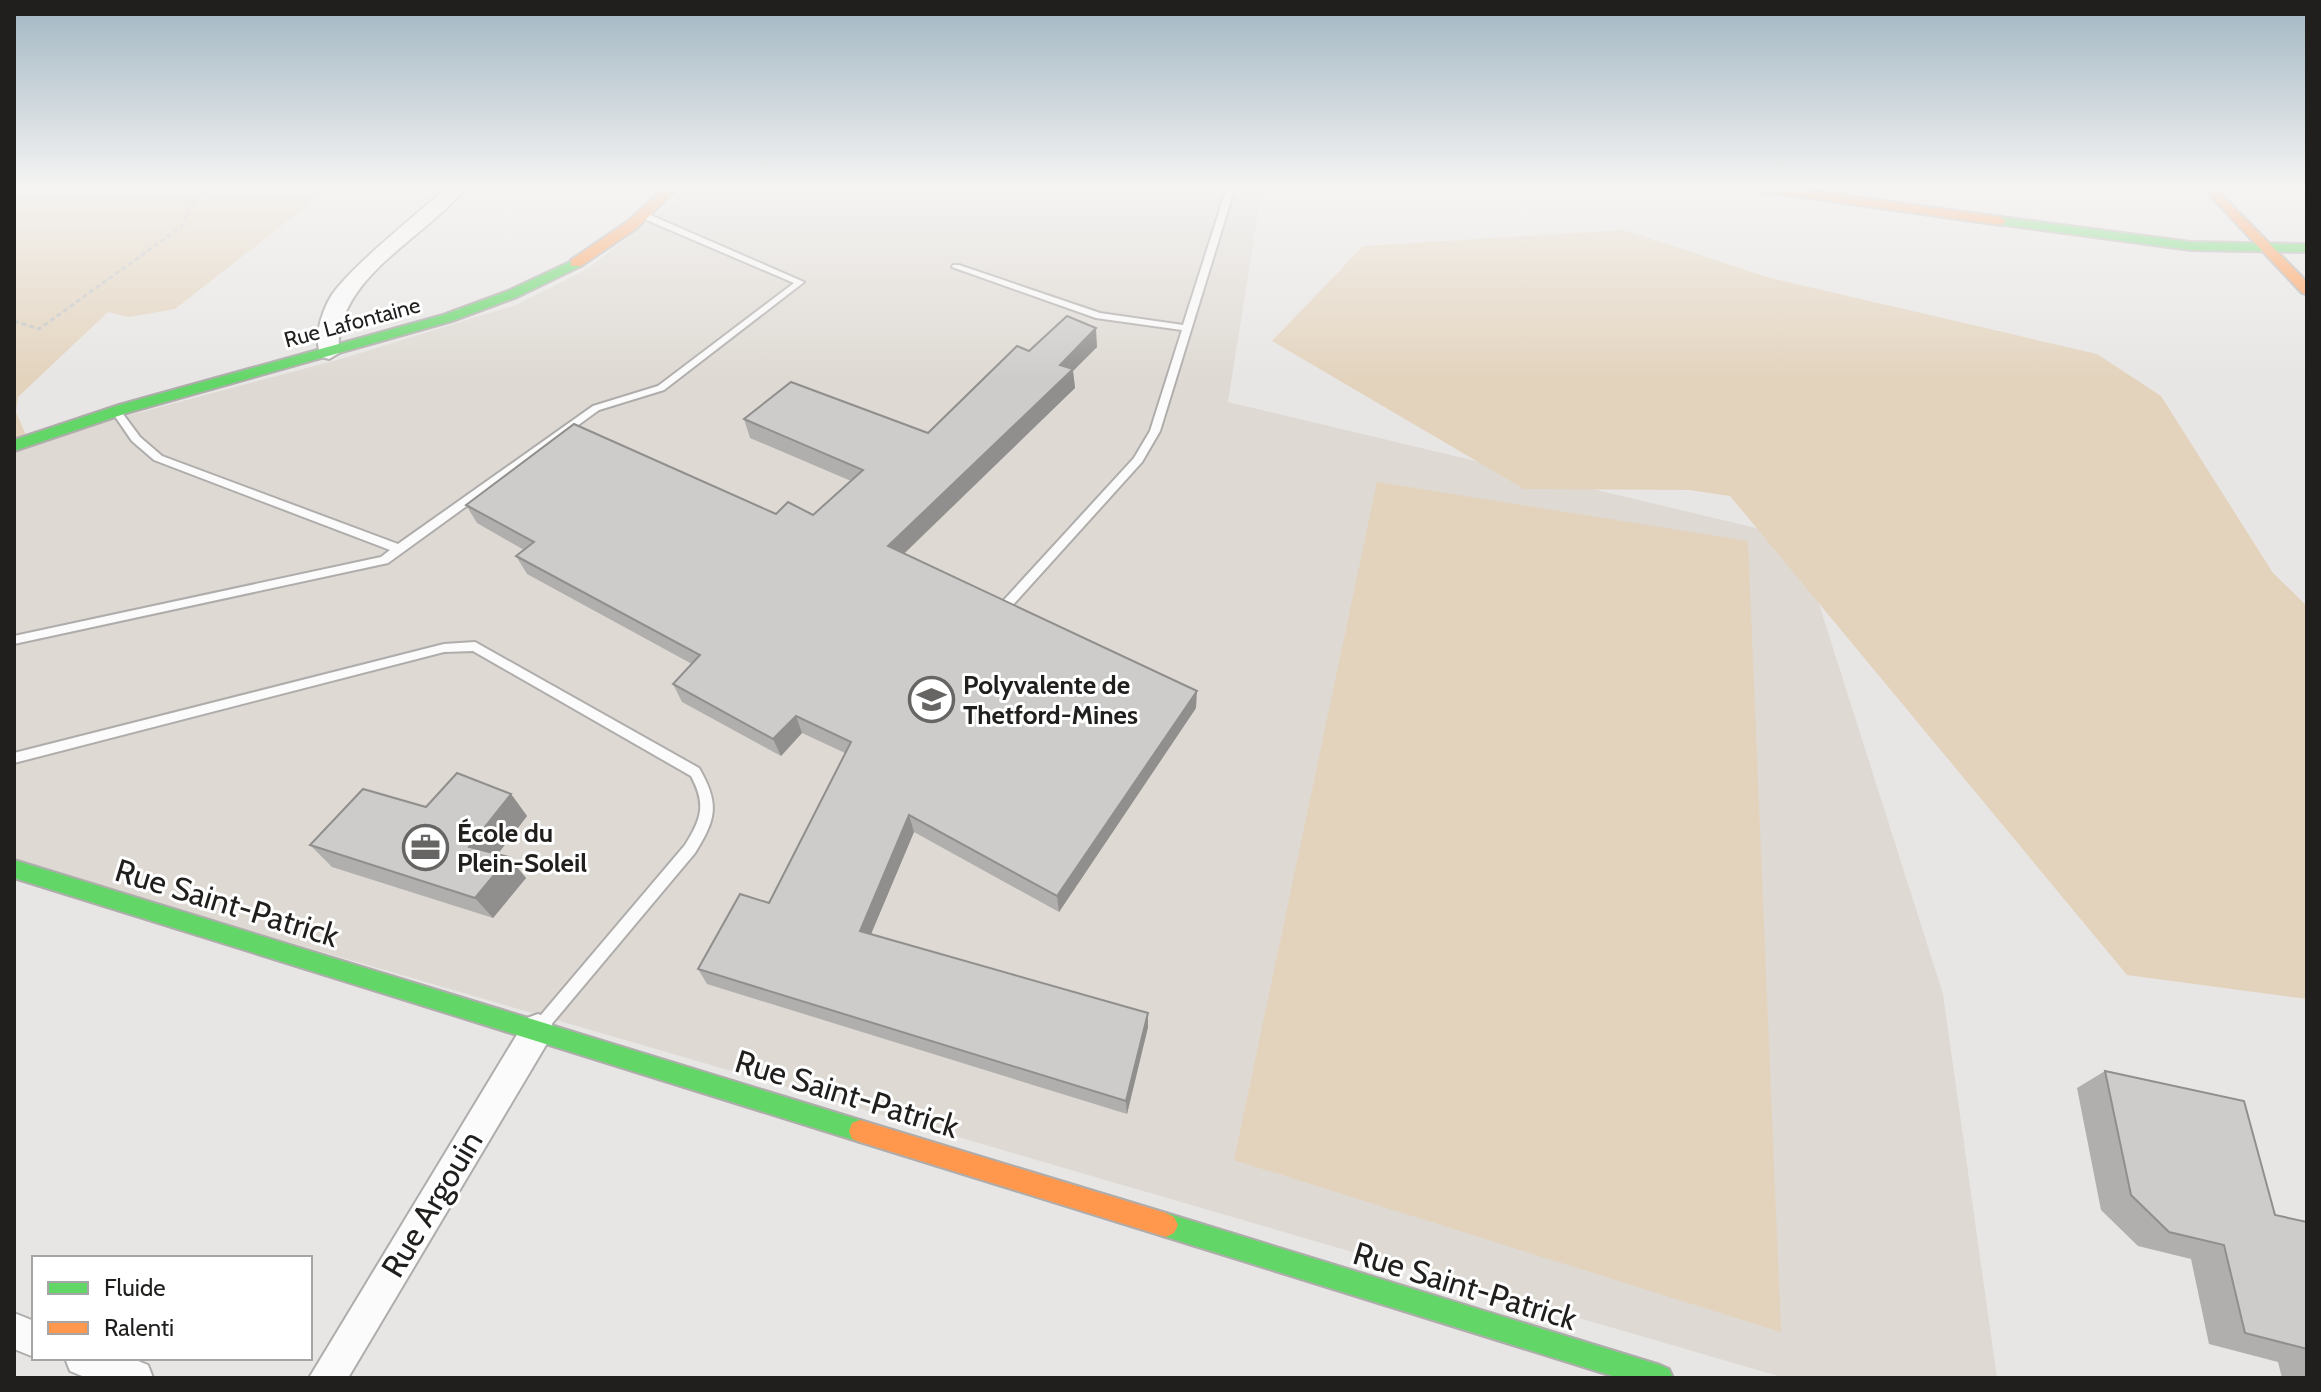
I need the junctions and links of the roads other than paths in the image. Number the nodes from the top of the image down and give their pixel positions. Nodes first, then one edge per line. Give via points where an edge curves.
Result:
1 (387, 252) edge
2 (595, 252) edge
3 (729, 252) edge
4 (1211, 252) edge
5 (2271, 252) edge
6 (956, 267) dead end
7 (2307, 290) edge
8 (1187, 328) junction
9 (329, 353) junction
10 (117, 412) junction
11 (14, 446) edge
12 (399, 549) junction
13 (1007, 604) edge
14 (14, 640) edge
15 (14, 758) edge
16 (14, 869) edge
17 (538, 1029) junction
18 (88, 1360) edge
19 (135, 1378) edge
20 (327, 1378) edge
21 (1660, 1378) edge

1 - 9 street via 344,292 327,338
2 - 9 street, Rue Lafontaine via 518,295 461,317
3 - 12 lane via 800,282 661,388 596,408
4 - 8 lane
5 - 7 street
6 - 8 lane via 1099,316
8 - 13 lane via 1155,431 1138,460
9 - 10 street, Rue Lafontaine
10 - 11 street, Rue Lafontaine
10 - 12 lane via 158,458
12 - 14 lane via 384,560
15 - 17 lane via 444,648 475,646 695,772 709,794 706,824 690,849
16 - 17 street, Rue Saint-Patrick
17 - 20 street, Rue Argouin
17 - 21 street, Rue Saint-Patrick
18 - 19 street

